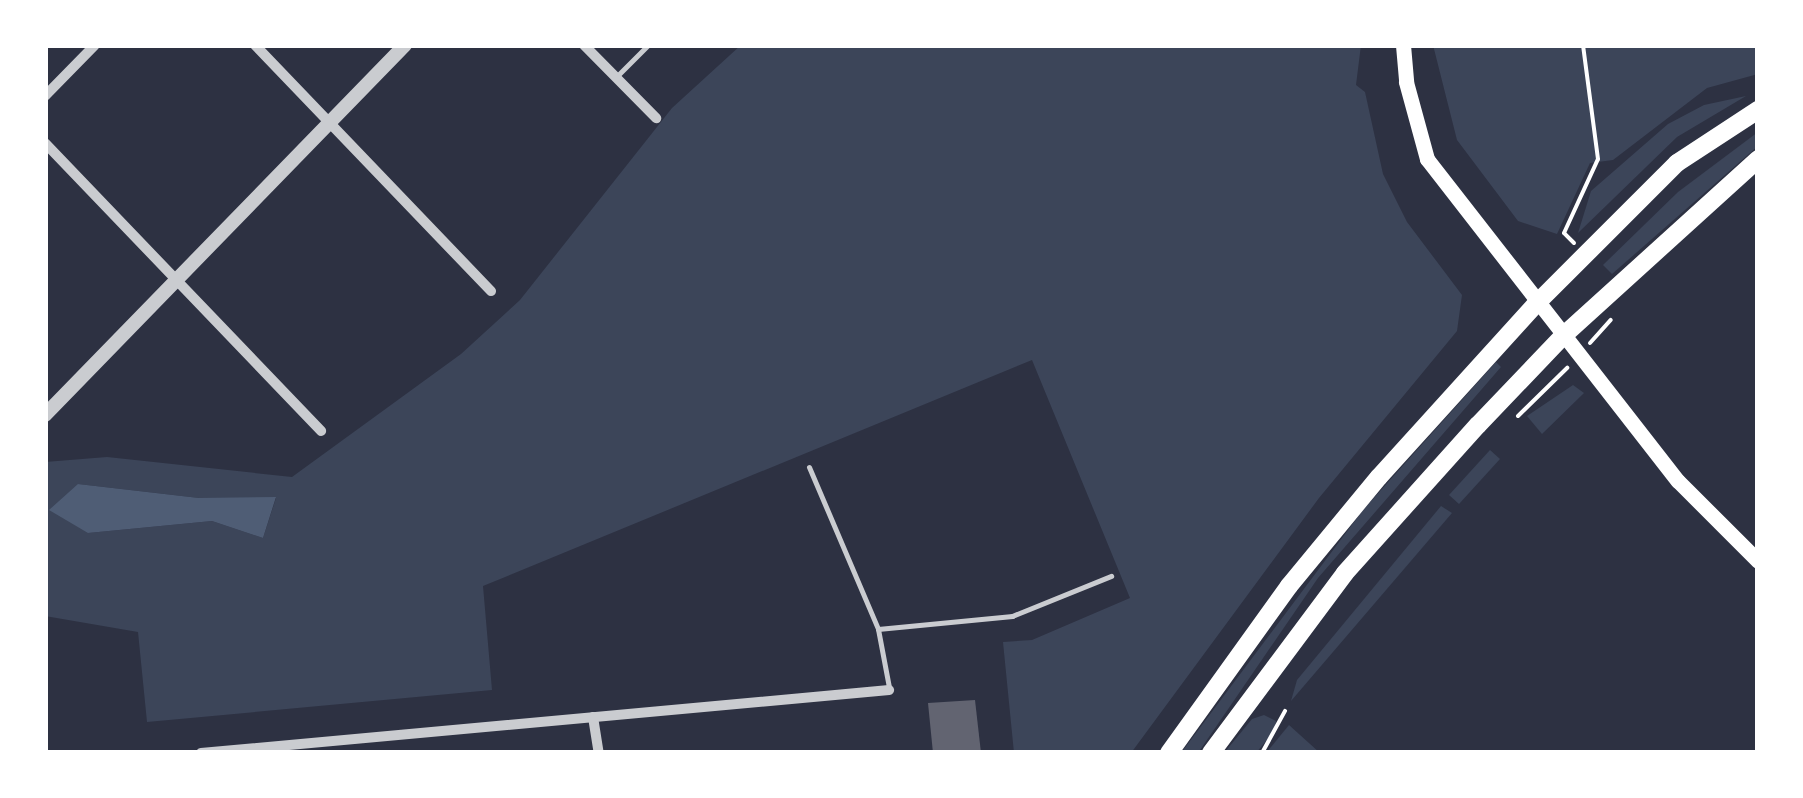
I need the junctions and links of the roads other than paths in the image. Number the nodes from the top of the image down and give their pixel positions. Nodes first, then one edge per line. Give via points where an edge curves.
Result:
1 (96, 45) edge
2 (255, 45) edge
3 (405, 45) edge
4 (584, 45) edge
5 (648, 45) edge
6 (1404, 45) edge
7 (615, 78) junction
8 (45, 96) edge
9 (1758, 110) edge
10 (656, 118) dead end
11 (331, 123) junction
12 (45, 143) edge
13 (1758, 159) edge
14 (177, 279) junction
15 (491, 290) dead end
16 (1536, 303) junction
17 (1563, 336) junction
18 (45, 415) edge
19 (321, 431) dead end
20 (809, 467) dead end
21 (1758, 561) edge
22 (1111, 576) dead end
23 (878, 629) junction
24 (889, 690) joint
25 (593, 717) junction
26 (348, 740) junction
27 (201, 753) edge
28 (349, 753) edge
29 (599, 753) edge
30 (1170, 753) edge
31 (1211, 753) edge

1 - 8 street
2 - 11 street
3 - 11 street
4 - 7 street
5 - 7 lane
6 - 16 main road via 1413,120 1427,159
7 - 10 street
9 - 16 main road via 1677,162
11 - 14 street
11 - 15 street
12 - 14 street
13 - 17 main road
14 - 18 street
14 - 19 street
16 - 17 main road
16 - 30 main road via 1312,559
17 - 21 main road via 1678,481
17 - 31 main road via 1345,573
20 - 23 lane
22 - 23 lane via 1012,616
23 - 24 lane
24 - 25 street
25 - 26 street
25 - 29 street
26 - 27 street
26 - 28 street

